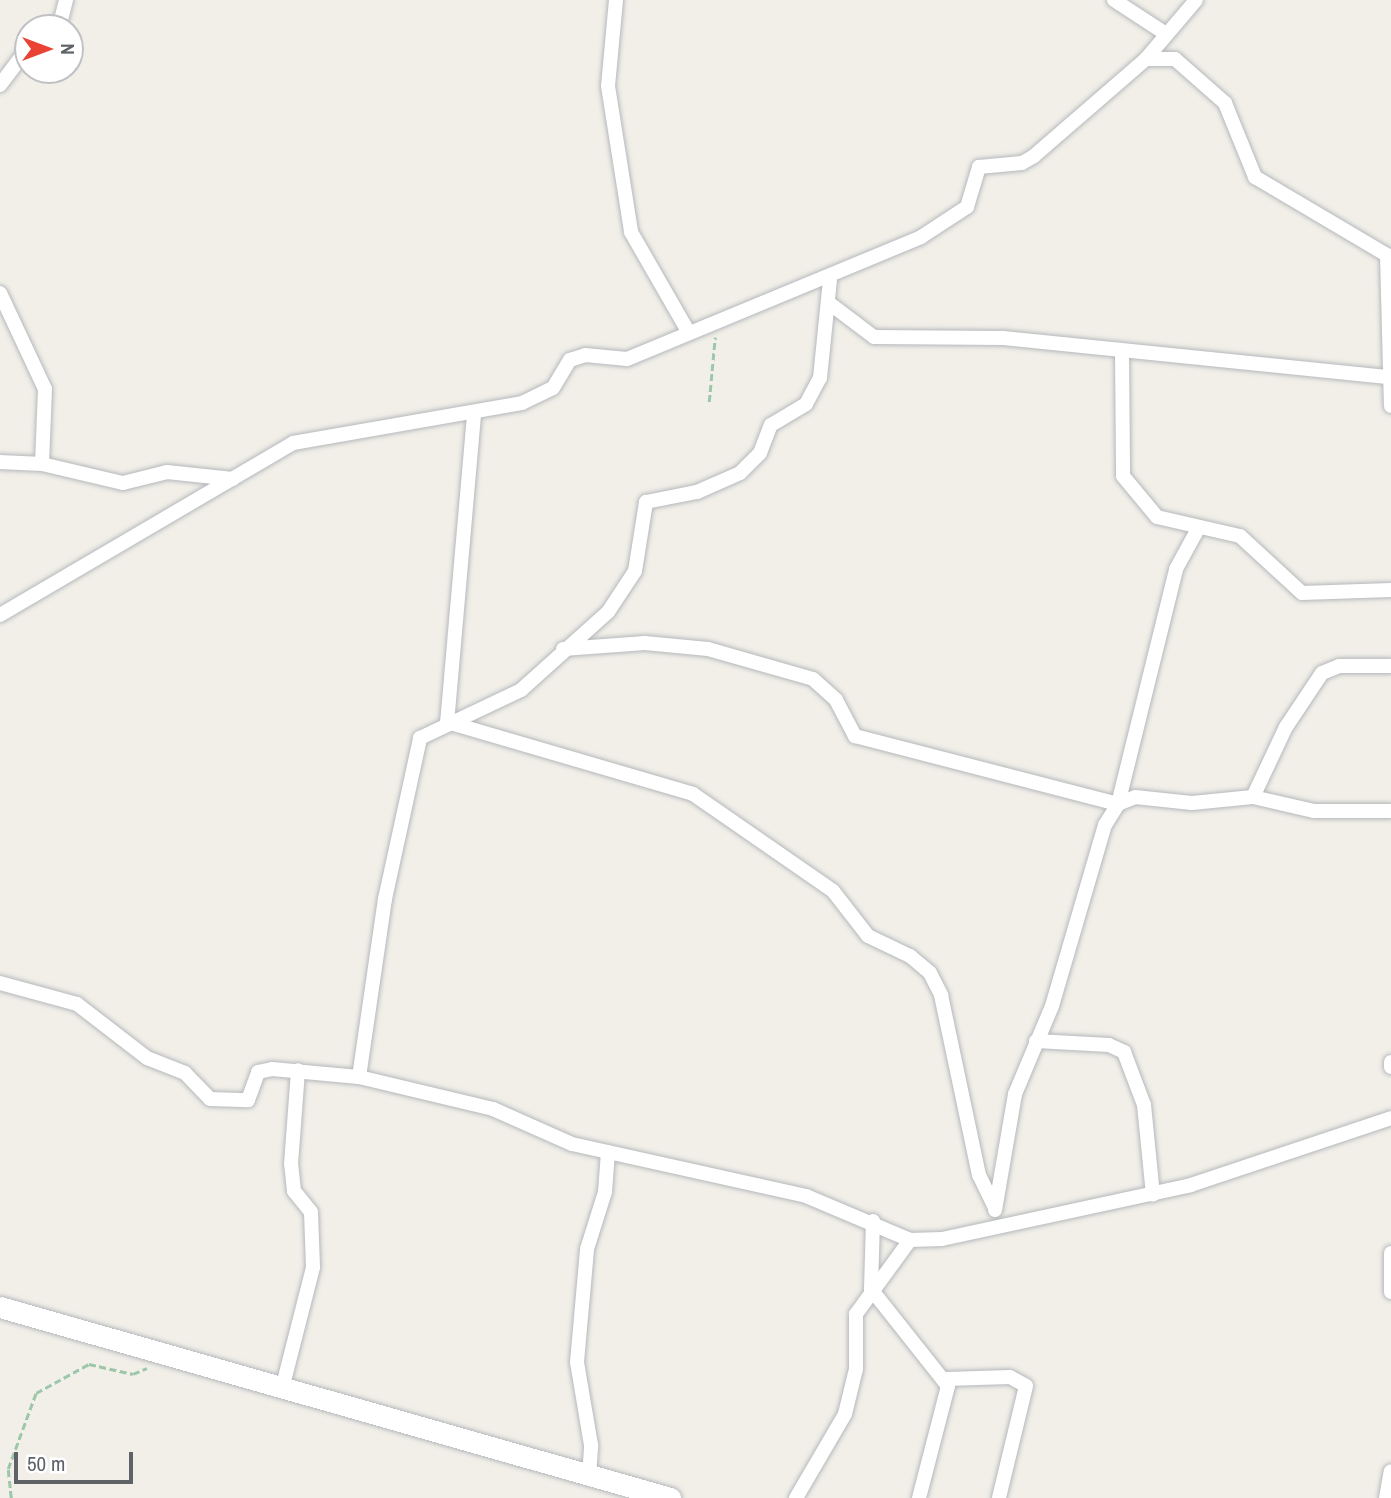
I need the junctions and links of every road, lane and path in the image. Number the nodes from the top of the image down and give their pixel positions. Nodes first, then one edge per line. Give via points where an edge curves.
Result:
1 (616, 0) edge
2 (1114, 0) edge
3 (1196, 0) edge
4 (1166, 34) junction
5 (1146, 59) junction
6 (14, 66) edge
7 (0, 85) edge
8 (1391, 239) edge
9 (1387, 255) junction
10 (830, 280) junction
11 (1390, 288) edge
12 (0, 293) edge
13 (829, 303) junction
14 (715, 320) junction
15 (688, 331) junction
16 (1122, 352) junction
17 (1390, 377) edge
18 (709, 402) dead end
19 (1391, 406) edge
20 (474, 415) junction
21 (0, 462) edge
22 (41, 464) junction
23 (233, 479) junction
24 (1199, 527) junction
25 (1391, 590) edge
26 (0, 615) edge
27 (561, 649) junction
28 (1391, 666) edge
29 (447, 722) junction
30 (1253, 797) junction
31 (1118, 804) junction
32 (1391, 811) edge
33 (0, 983) edge
34 (1036, 1041) junction
35 (298, 1070) junction
36 (359, 1077) junction
37 (1391, 1118) edge
38 (608, 1152) junction
39 (1153, 1195) junction
40 (995, 1208) junction
41 (873, 1221) junction
42 (995, 1225) junction
43 (910, 1240) junction
44 (1391, 1253) edge
45 (871, 1289) junction
46 (1391, 1292) edge
47 (0, 1307) edge
48 (155, 1353) junction
49 (946, 1379) junction
50 (282, 1389) junction
51 (1391, 1471) edge
52 (589, 1477) junction
53 (11, 1498) edge
54 (670, 1498) edge
55 (796, 1498) edge
56 (919, 1498) edge
57 (999, 1498) edge
58 (1386, 1498) edge

1 - 15 street via 608,86 631,232
2 - 4 street
3 - 4 street
4 - 5 street
5 - 9 street via 1175,60 1224,103 1255,177
5 - 10 street via 1034,156 1022,163 979,167 967,207 921,237
6 - 7 street
8 - 9 street
9 - 11 street
10 - 13 street
10 - 14 street
11 - 17 street
12 - 22 street via 45,389
13 - 16 street via 874,337 1003,338
13 - 27 street via 820,378 806,404 771,425 760,453 740,473 696,492 646,502 628,587 594,626
14 - 15 street
14 - 18 path
15 - 20 street via 615,362 585,355 570,360 553,388
16 - 17 street via 1228,356 1292,370
16 - 24 street via 1123,476 1157,517
17 - 19 street
20 - 23 street via 315,437 270,454
20 - 29 street
21 - 22 street
22 - 23 street via 123,483 167,472
23 - 26 street
24 - 25 street via 1256,545 1286,584 1301,593
24 - 31 street via 1176,569
27 - 29 street via 521,690
27 - 31 street via 645,643 708,649 813,679 836,700 855,736
28 - 30 street via 1349,665 1322,673 1286,727
29 - 36 street via 428,729 415,750
29 - 40 street via 693,794 833,891 868,936 920,964 941,995 979,1175
30 - 31 street via 1192,803 1135,797
30 - 32 street via 1314,811
31 - 34 street via 1105,825 1052,1006
33 - 35 street via 77,1004 146,1058 185,1073 210,1099 248,1100 258,1072
34 - 39 street via 1109,1045 1124,1052 1139,1083
34 - 40 street via 1015,1094
35 - 36 street
35 - 50 street via 291,1164 294,1191 311,1212 313,1267
36 - 38 street via 493,1108 572,1144
37 - 39 street
38 - 41 street via 730,1175
38 - 52 street via 605,1192 587,1249 577,1362 591,1445
39 - 42 street
40 - 42 street
41 - 43 street
41 - 45 street
42 - 43 street
43 - 45 street
44 - 46 street
45 - 49 street via 901,1335
45 - 55 street via 856,1314 856,1368 845,1414
47 - 48 main road
48 - 50 main road
48 - 53 path via 146,1370 133,1374 89,1364 66,1371 36,1393 8,1469
49 - 56 street
49 - 57 street via 1010,1377 1026,1386
50 - 52 main road
51 - 58 street
52 - 54 main road

